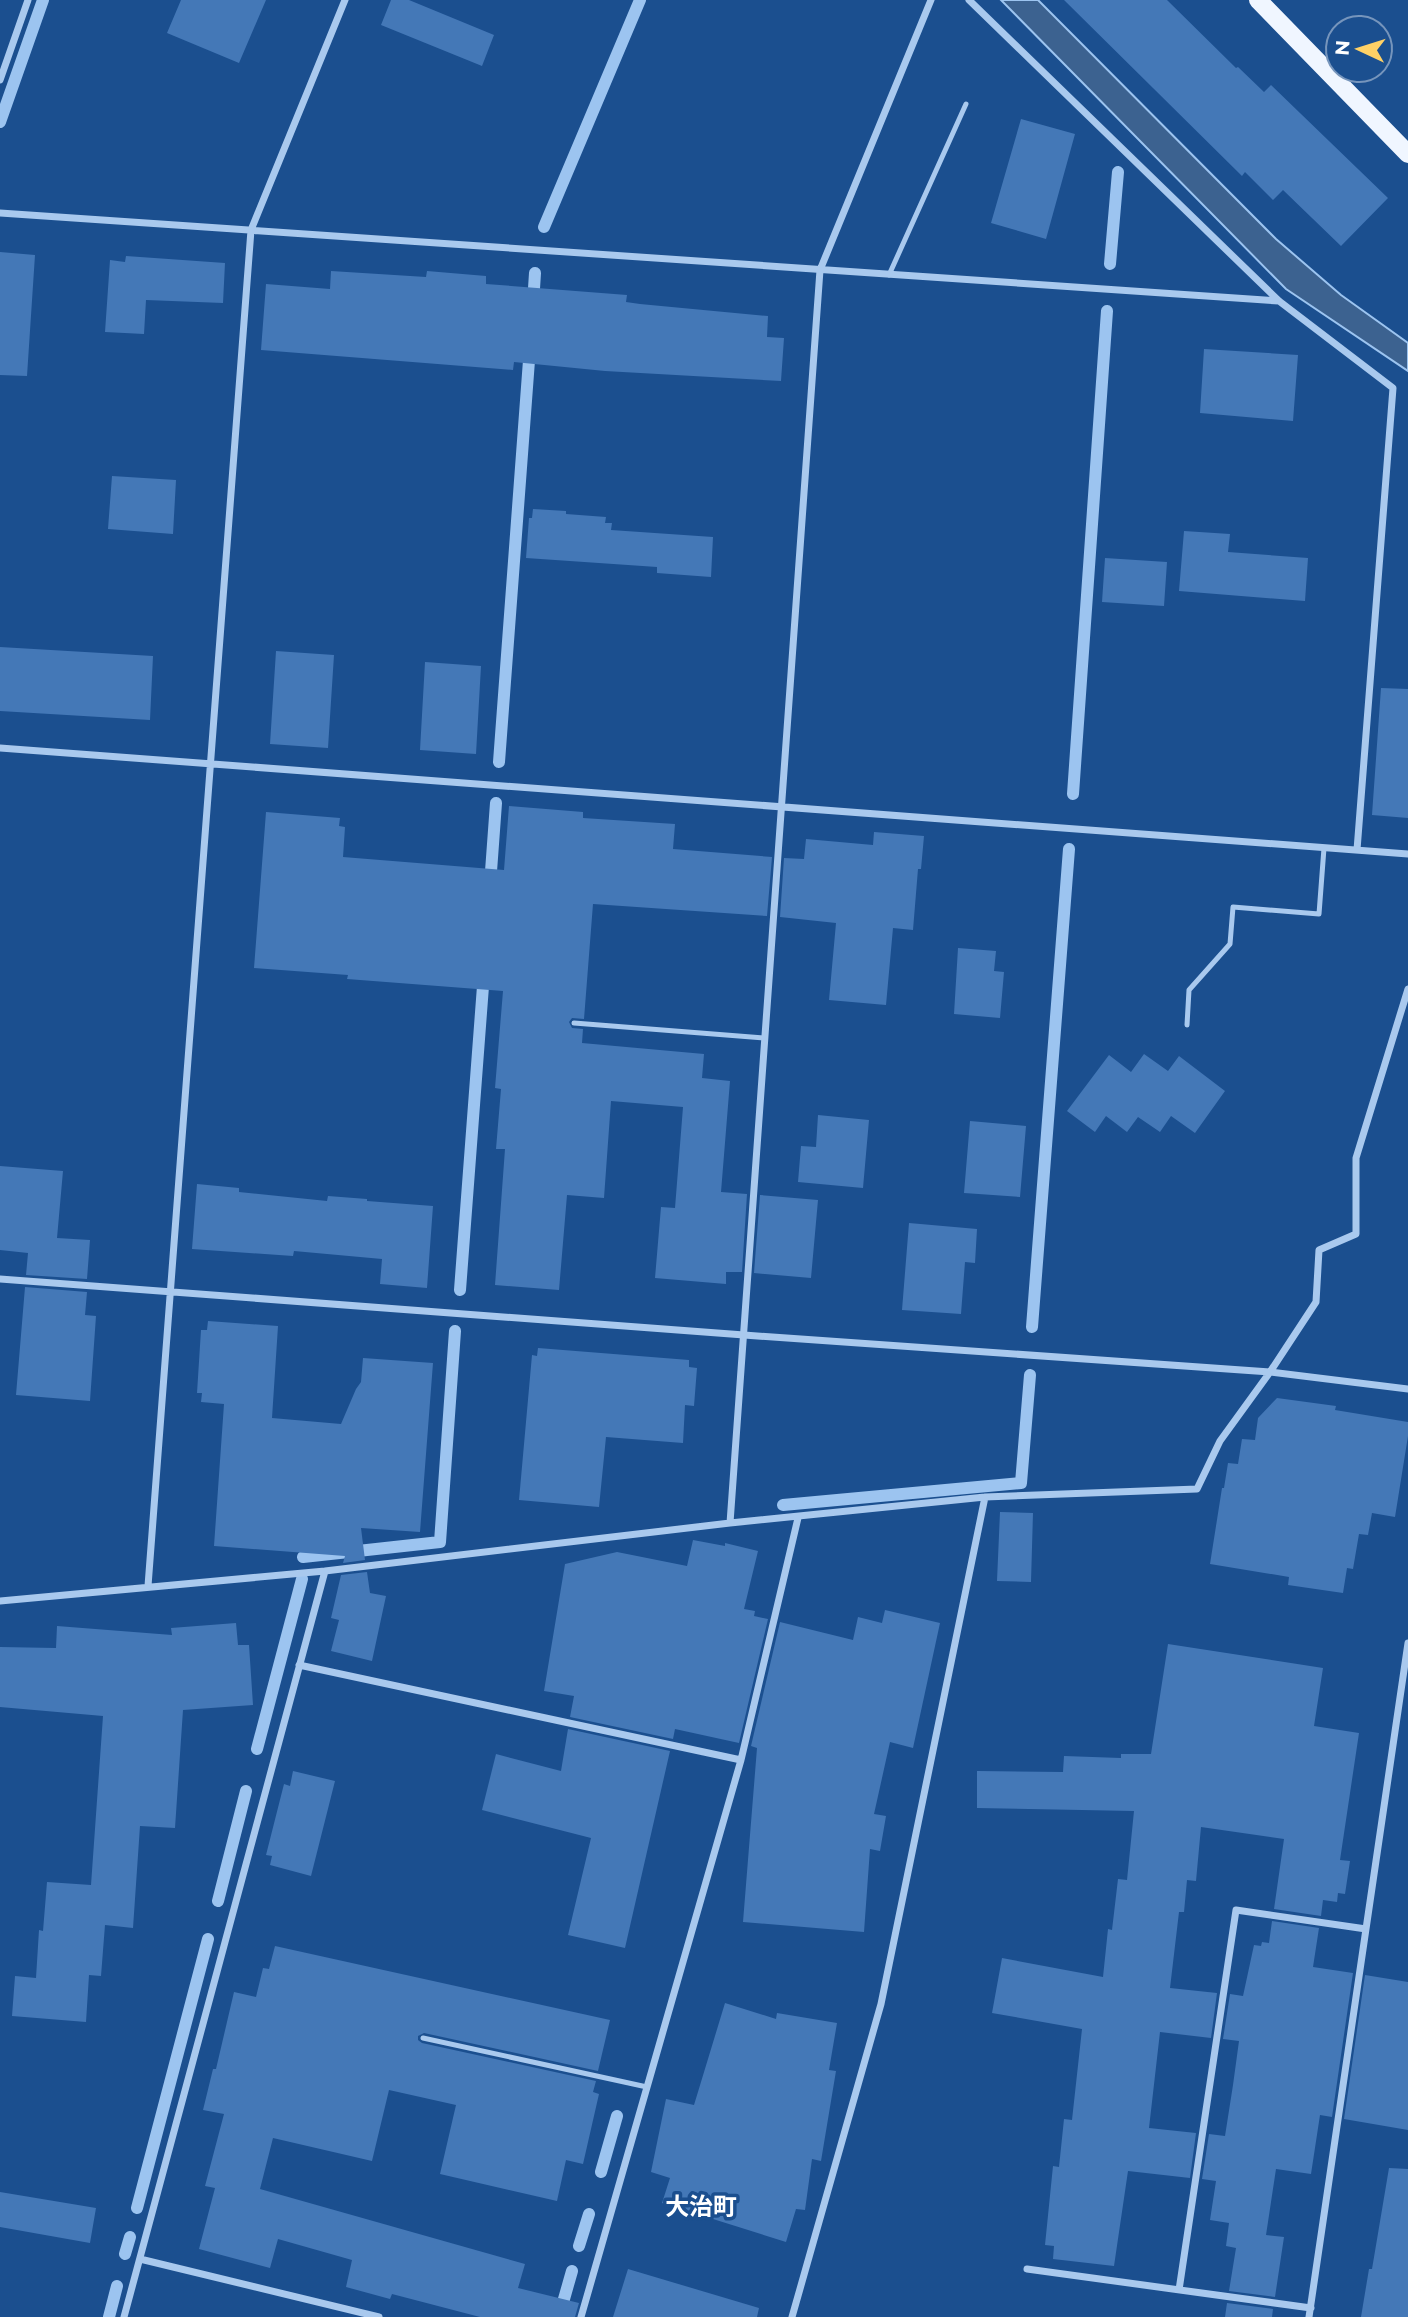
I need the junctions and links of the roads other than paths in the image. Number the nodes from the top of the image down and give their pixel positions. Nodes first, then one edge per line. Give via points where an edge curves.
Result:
1 (28, 0) edge
2 (345, 0) edge
3 (931, 0) edge
4 (969, 0) edge
5 (1258, 0) edge
6 (0, 80) edge
7 (966, 104) dead end
8 (1408, 154) edge
9 (0, 213) edge
10 (251, 230) junction
11 (820, 270) junction
12 (889, 275) junction
13 (1279, 301) junction
14 (0, 748) edge
15 (210, 764) junction
16 (781, 807) junction
17 (1324, 848) junction
18 (1357, 850) junction
19 (1408, 854) edge
20 (1408, 989) edge
21 (574, 1023) dead end
22 (1188, 1025) dead end
23 (765, 1038) junction
24 (0, 1279) edge
25 (171, 1291) junction
26 (744, 1335) junction
27 (1270, 1372) junction
28 (1408, 1389) edge
29 (985, 1497) junction
30 (798, 1518) junction
31 (730, 1523) junction
32 (325, 1571) junction
33 (148, 1586) junction
34 (0, 1601) edge
35 (1408, 1643) edge
36 (299, 1665) junction
37 (741, 1760) junction
38 (1366, 1929) junction
39 (423, 2038) dead end
40 (647, 2087) junction
41 (140, 2259) junction
42 (1027, 2269) dead end
43 (1179, 2290) junction
44 (1310, 2313) edge
45 (124, 2317) edge
46 (379, 2317) edge
47 (581, 2317) edge
48 (792, 2317) edge

1 - 6 street
2 - 10 street
3 - 11 street
4 - 13 street
5 - 8 main road
7 - 12 lane
9 - 10 street
10 - 11 street
10 - 15 street
11 - 12 street
11 - 16 street
12 - 13 street
13 - 18 street via 1393,388
14 - 15 street
15 - 16 street
15 - 25 street
16 - 17 street
16 - 23 street
17 - 18 street
17 - 22 lane via 1319,914 1233,907 1230,944 1189,990
18 - 19 street
20 - 27 street via 1356,1158 1356,1234 1319,1250 1317,1302
21 - 23 lane
23 - 26 street
24 - 25 street
25 - 26 street
25 - 33 street
26 - 27 street
26 - 31 street
27 - 28 street
27 - 29 street via 1220,1441 1197,1489
29 - 30 street
29 - 48 street via 881,2004
30 - 31 street
30 - 37 street
31 - 32 street
32 - 33 street
32 - 36 street
33 - 34 street
35 - 38 street
36 - 37 street
36 - 41 street
37 - 40 street
38 - 43 street via 1236,1910
38 - 44 street
39 - 40 lane
40 - 47 street
41 - 45 street
41 - 46 street
42 - 43 street
43 - 44 street

